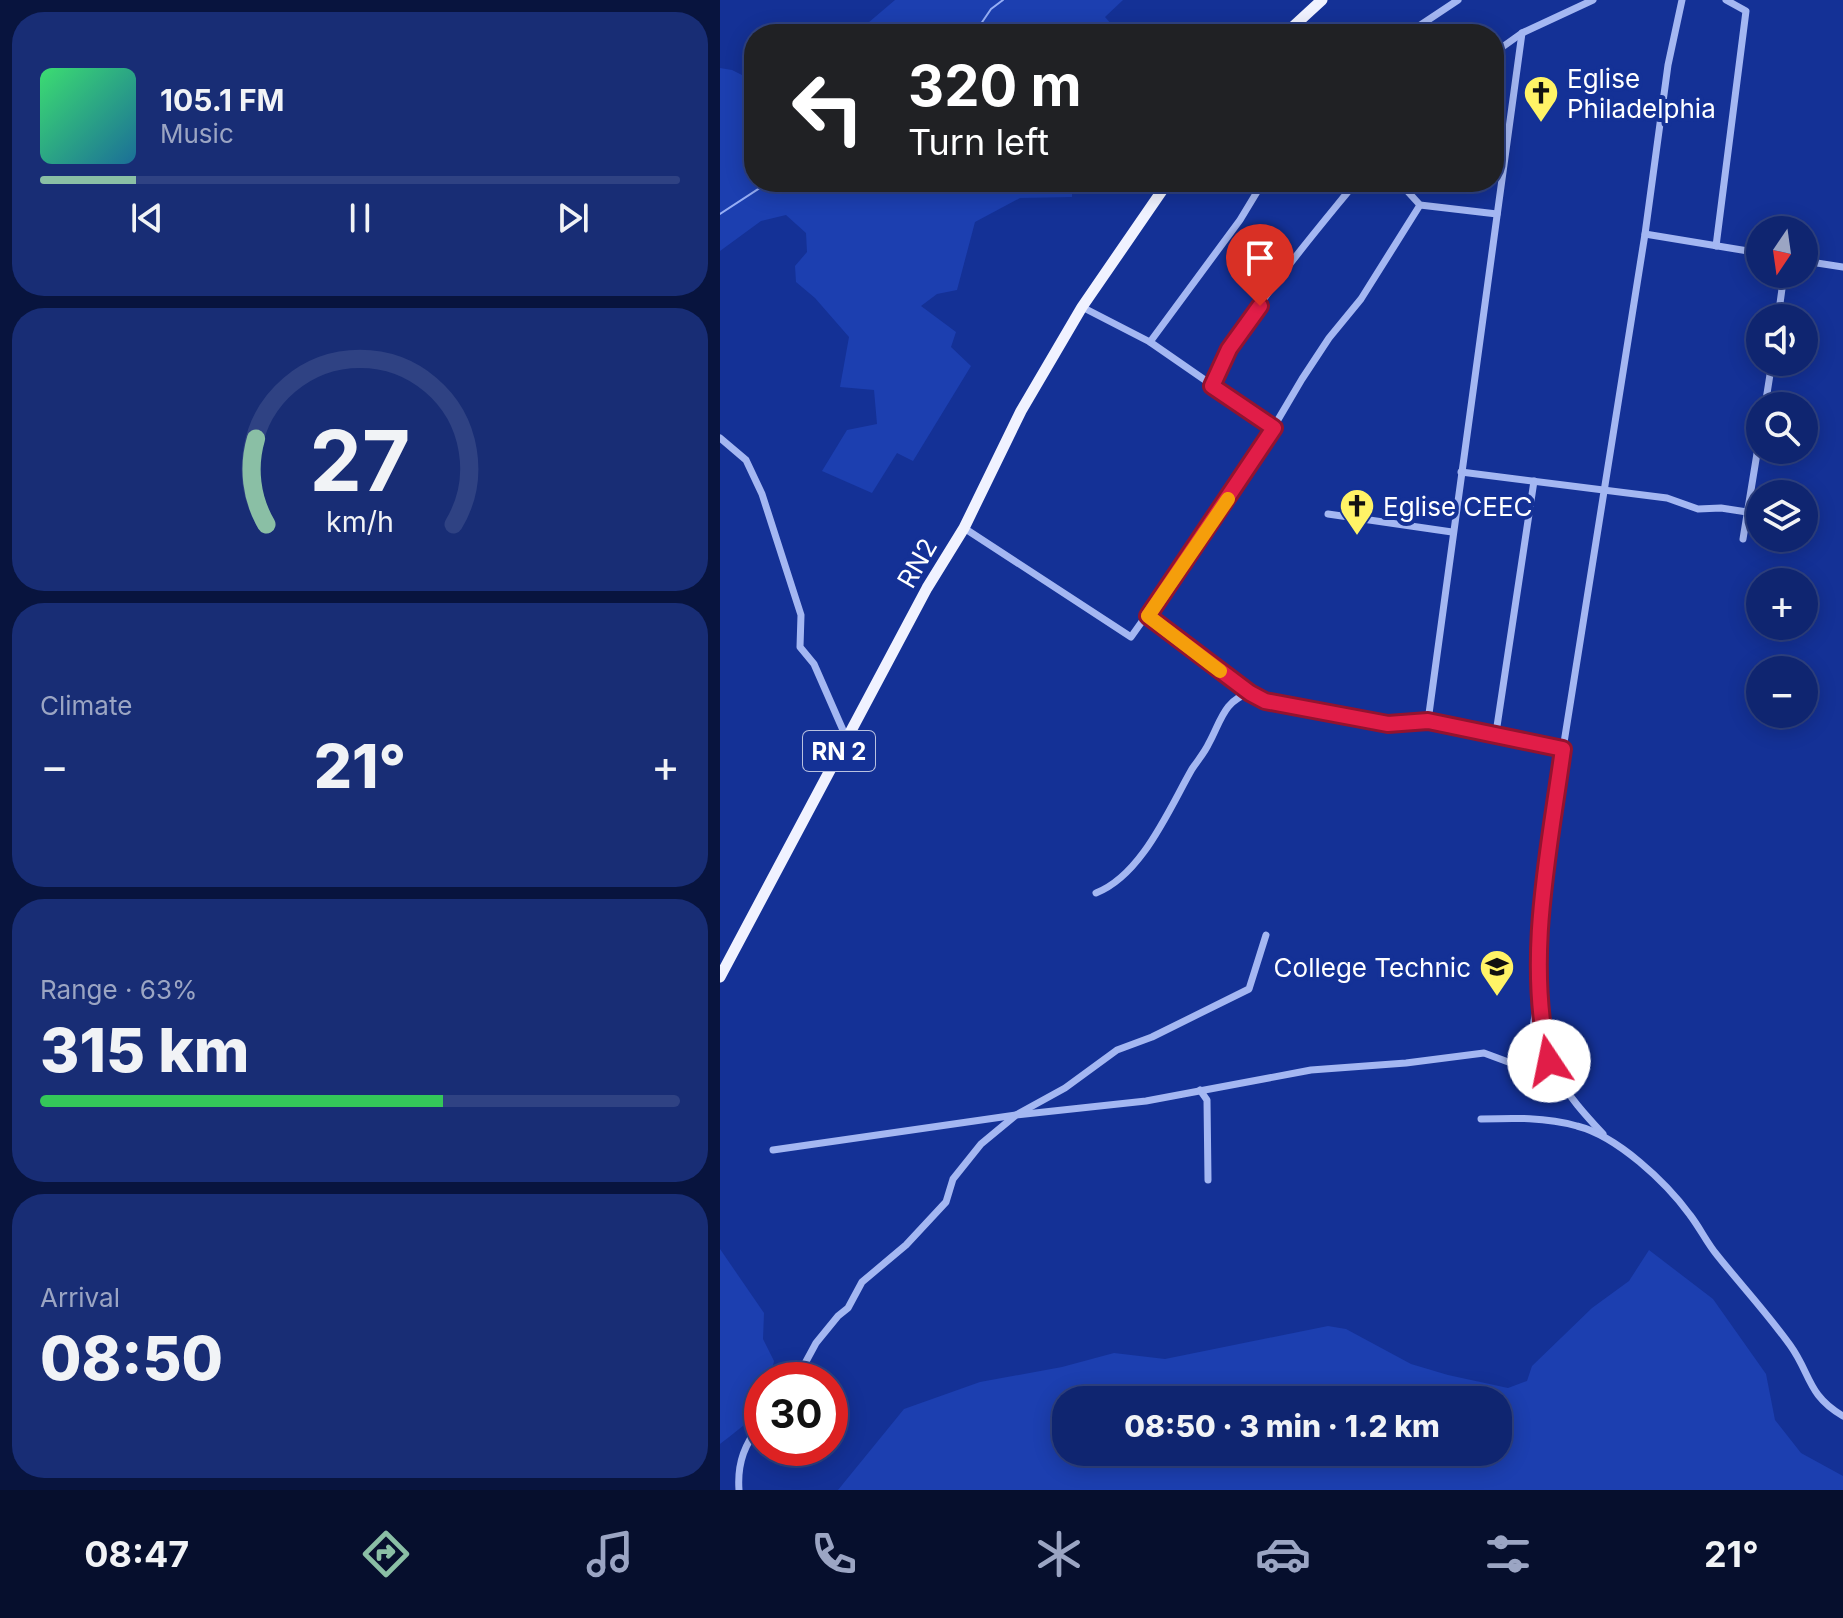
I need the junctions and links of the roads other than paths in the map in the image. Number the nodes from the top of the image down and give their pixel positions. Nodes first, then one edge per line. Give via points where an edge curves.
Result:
1 (1322, 0) edge
2 (1458, 0) edge
3 (1593, 0) edge
4 (1682, 0) edge
5 (1726, 0) edge
6 (1296, 24) edge
7 (1422, 24) edge
8 (1522, 33) junction
9 (1504, 46) edge
10 (1504, 163) edge
11 (1161, 192) edge
12 (1257, 192) edge
13 (1348, 192) edge
14 (1408, 192) edge
15 (1500, 192) edge
16 (1420, 205) junction
17 (1497, 214) junction
18 (1645, 234) junction
19 (1716, 246) junction
20 (1746, 251) edge
21 (1818, 263) edge
22 (1843, 267) edge
23 (1082, 307) junction
24 (1150, 342) junction
25 (1212, 386) junction
26 (1274, 428) junction
27 (720, 438) edge
28 (1461, 472) junction
29 (1534, 481) junction
30 (1603, 490) junction
31 (1746, 512) edge
32 (1328, 514) dead end
33 (1746, 519) edge
34 (964, 528) junction
35 (1452, 532) junction
36 (1743, 539) dead end
37 (1148, 616) junction
38 (1250, 693) junction
39 (1428, 721) junction
40 (1496, 733) junction
41 (846, 737) junction
42 (1563, 749) junction
43 (1096, 893) dead end
44 (1266, 935) dead end
45 (720, 977) edge
46 (1538, 1000) junction
47 (1511, 1063) junction
48 (1200, 1090) junction
49 (1568, 1093) junction
50 (1016, 1115) junction
51 (1481, 1119) dead end
52 (1606, 1137) junction
53 (773, 1150) dead end
54 (1208, 1180) dead end
55 (806, 1362) edge
56 (1843, 1416) edge
57 (744, 1451) edge
58 (739, 1490) edge

1 - 6 main road
2 - 7 street
3 - 8 street
4 - 18 street
5 - 19 street via 1746,11
8 - 9 street
8 - 10 street
11 - 23 main road, RN2 / RN 2
12 - 24 street
13 - 25 street via 1229,349
14 - 16 street
15 - 17 street
16 - 17 street
16 - 26 street
17 - 28 street
18 - 19 street
18 - 30 street
19 - 20 street
21 - 22 street
23 - 24 street
23 - 34 main road, RN2 / RN 2 via 1021,411
24 - 25 street
25 - 26 street
26 - 37 street
27 - 41 street via 746,460 762,494 801,615 800,647 814,664
28 - 29 street
28 - 35 street
29 - 30 street
29 - 40 street
30 - 31 street via 1667,498 1698,509
30 - 42 street
32 - 35 street
33 - 36 street
34 - 37 street via 1127,636
34 - 41 main road, RN2 / RN 2
35 - 39 street
37 - 38 street
38 - 39 street via 1265,701 1388,724
38 - 43 street via 1235,697 1221,715 1158,831 1120,878
39 - 40 street
40 - 42 street
41 - 45 main road, RN2 / RN 2
42 - 46 street via 1537,957
44 - 50 street via 1249,989 1117,1050
46 - 47 street via 1530,1042
46 - 49 street via 1549,1061
47 - 48 street via 1484,1053 1444,1056 1311,1070
47 - 49 street
48 - 50 street
48 - 54 street via 1207,1100
49 - 52 street
50 - 53 street
50 - 55 street via 981,1144 953,1179 946,1202 862,1282
51 - 52 street via 1540,1120
52 - 56 street via 1689,1213 1715,1254 1793,1349 1813,1390
57 - 58 street via 737,1467

